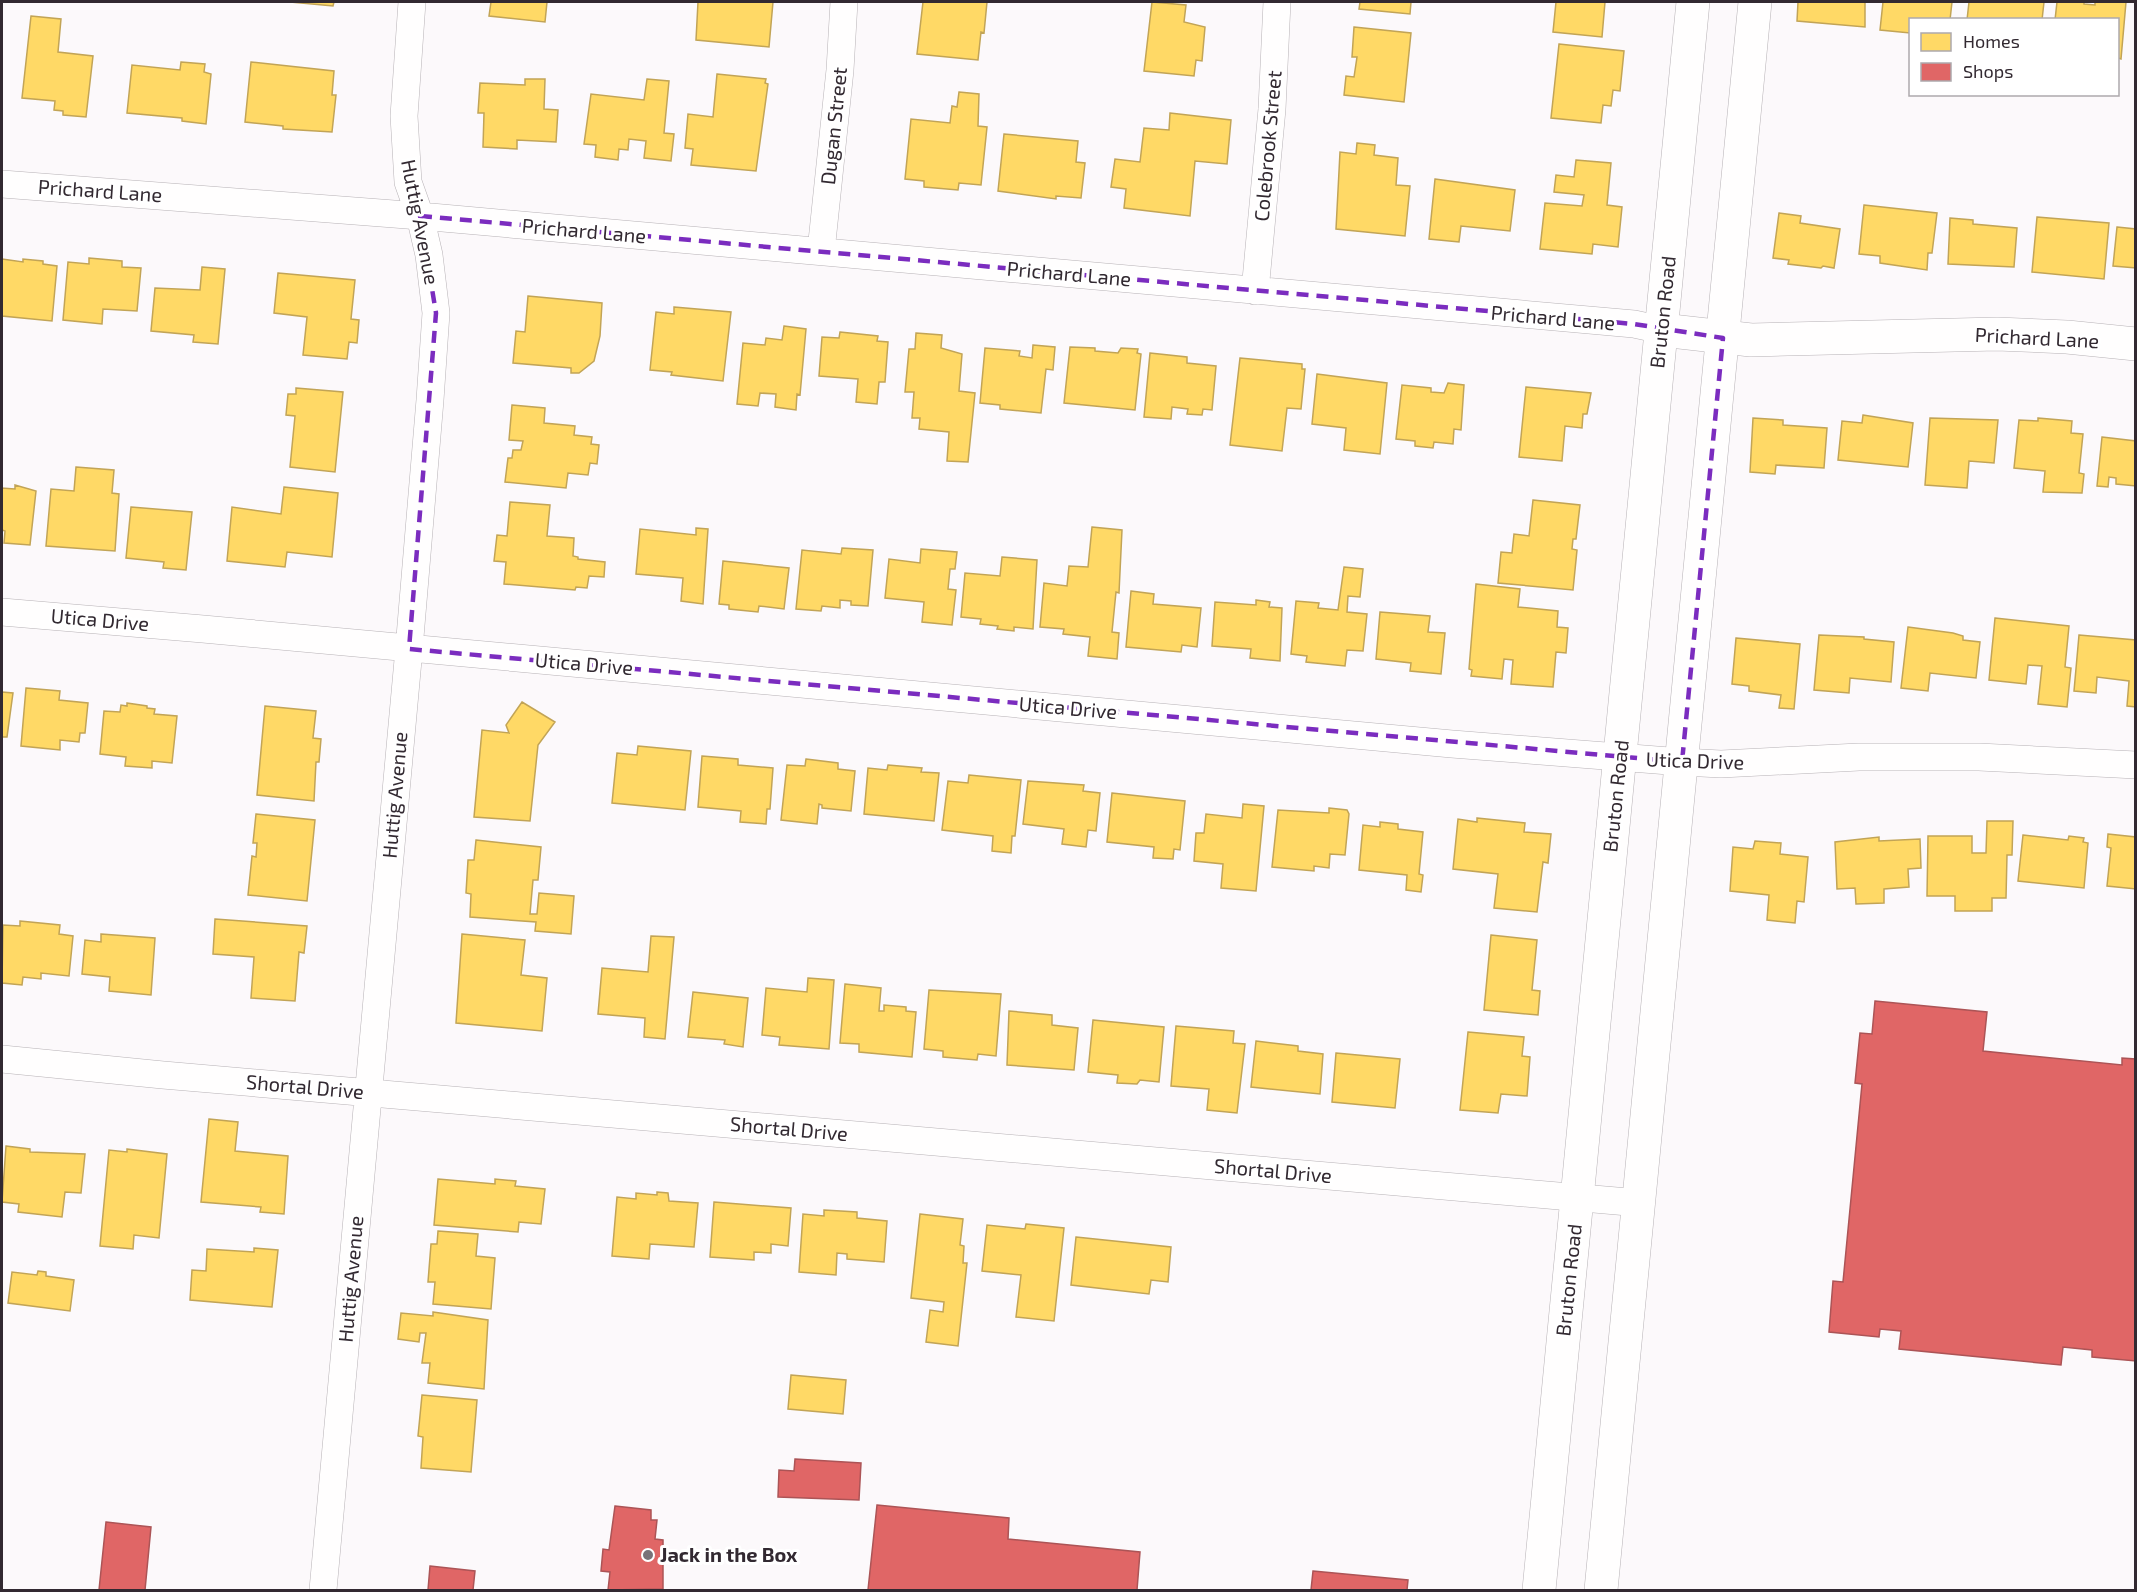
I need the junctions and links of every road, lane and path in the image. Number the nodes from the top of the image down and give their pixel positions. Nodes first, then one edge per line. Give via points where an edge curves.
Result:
1 (412, 2) edge
2 (844, 2) edge
3 (1277, 2) edge
4 (1694, 2) edge
5 (1755, 2) edge
6 (2, 184) edge
7 (420, 216) junction
8 (821, 251) junction
9 (1255, 291) junction
10 (1662, 330) junction
11 (1723, 338) junction
12 (2136, 344) edge
13 (2, 612) edge
14 (409, 649) junction
15 (1620, 757) junction
16 (1682, 762) junction
17 (2136, 765) edge
18 (2, 1059) edge
19 (367, 1092) junction
20 (1577, 1197) junction
21 (1640, 1203) junction
22 (322, 1590) edge
23 (1539, 1590) edge
24 (1601, 1590) edge

1 - 7 street, Huttig Avenue via 404,116 408,182
2 - 8 street, Dugan Street
3 - 9 street, Colebrook Street via 1272,109
4 - 10 main road, Bruton Road
5 - 11 main road
6 - 7 street, Prichard Lane
7 - 8 street, Prichard Lane
7 - 14 street, Huttig Avenue via 435,313
8 - 9 street, Prichard Lane
9 - 10 street, Prichard Lane via 1634,324
10 - 11 main road, Prichard Lane
10 - 15 main road, Bruton Road
11 - 12 main road, Prichard Lane via 1997,334
11 - 16 main road
13 - 14 street, Utica Drive
14 - 15 street, Utica Drive
14 - 19 street, Huttig Avenue
15 - 16 street, Utica Drive
15 - 20 main road, Bruton Road
16 - 17 street, Utica Drive via 1979,757
16 - 21 main road
18 - 19 street, Shortal Drive
19 - 20 street, Shortal Drive
19 - 22 street, Huttig Avenue
20 - 21 street, Shortal Drive
20 - 23 main road, Bruton Road
21 - 24 main road

